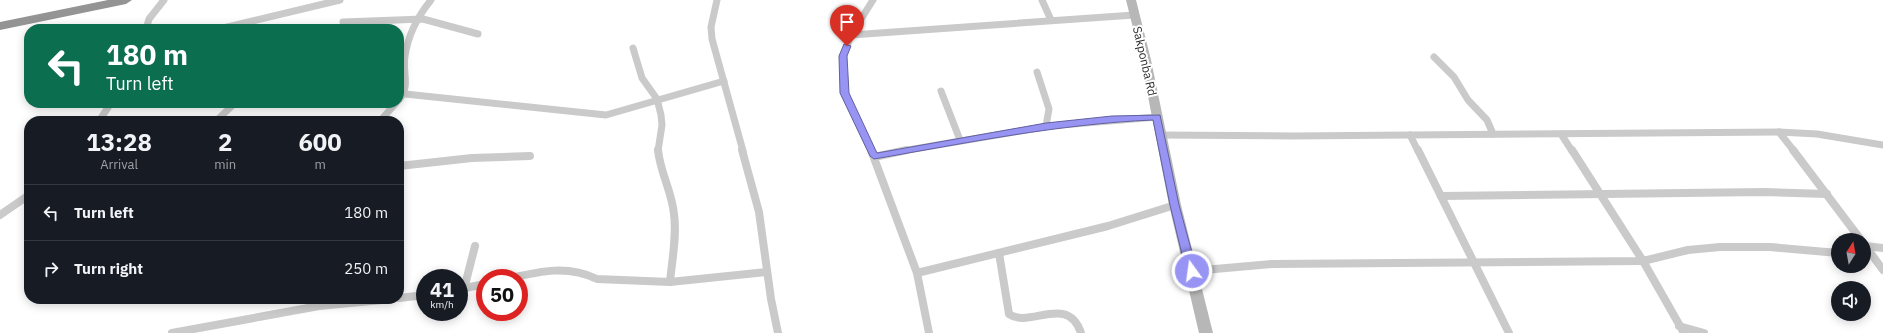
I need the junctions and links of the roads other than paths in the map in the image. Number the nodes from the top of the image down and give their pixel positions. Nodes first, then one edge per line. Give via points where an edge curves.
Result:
1 (89, 0) edge
2 (126, 0) edge
3 (166, 0) edge
4 (340, 0) edge
5 (431, 0) edge
6 (717, 0) edge
7 (873, 0) edge
8 (1042, 0) edge
9 (1130, 0) edge
10 (1134, 15) junction
11 (417, 18) junction
12 (0, 19) edge
13 (1051, 20) junction
14 (343, 22) dead end
15 (148, 24) edge
16 (240, 24) edge
17 (0, 26) edge
18 (478, 34) dead end
19 (851, 35) junction
20 (634, 48) dead end
21 (404, 50) edge
22 (1434, 57) dead end
23 (404, 69) edge
24 (1037, 72) dead end
25 (724, 81) junction
26 (941, 91) dead end
27 (405, 94) joint
28 (657, 99) junction
29 (230, 108) edge
30 (392, 108) edge
31 (221, 116) edge
32 (384, 116) edge
33 (1156, 117) junction
34 (1046, 126) junction
35 (1780, 132) junction
36 (1493, 134) junction
37 (1561, 134) junction
38 (1160, 135) junction
39 (1410, 135) junction
40 (960, 140) junction
41 (1883, 145) edge
42 (530, 156) dead end
43 (874, 156) junction
44 (404, 165) edge
45 (1599, 194) junction
46 (1827, 194) junction
47 (1441, 196) junction
48 (24, 198) edge
49 (1174, 205) junction
50 (0, 215) edge
51 (1856, 233) edge
52 (1871, 245) edge
53 (475, 246) dead end
54 (1883, 248) edge
55 (1831, 252) edge
56 (999, 253) junction
57 (1871, 259) edge
58 (1643, 261) junction
59 (1474, 263) junction
60 (468, 269) edge
61 (1883, 270) edge
62 (1192, 271) junction
63 (767, 272) junction
64 (917, 273) junction
65 (528, 275) edge
66 (670, 282) junction
67 (416, 296) edge
68 (404, 297) edge
69 (328, 304) edge
70 (1682, 329) edge
71 (172, 333) edge
72 (778, 333) edge
73 (929, 333) edge
74 (1082, 333) edge
75 (1206, 333) edge
76 (1509, 333) edge
77 (1704, 333) edge

1 - 12 highway
2 - 17 highway
3 - 15 street
4 - 16 street
5 - 11 street
6 - 25 street via 711,27
7 - 19 street
8 - 13 street
9 - 10 main road, Sakponba Rd
10 - 13 street
10 - 33 main road, Sakponba Rd via 1146,60
11 - 14 street
11 - 18 street
11 - 21 street
13 - 19 street
19 - 43 street via 843,56 844,93
20 - 28 street via 642,78
22 - 36 street via 1454,77 1470,103 1487,120
23 - 27 street via 408,86
24 - 34 street via 1049,109
25 - 28 street
25 - 63 street via 759,212
26 - 40 street
27 - 28 street via 598,115
28 - 66 street via 662,125 658,145 659,160 674,212 675,226
29 - 31 street
30 - 32 street
33 - 34 street
33 - 38 main road, Sakponba Rd
34 - 40 street
35 - 37 street
35 - 41 street via 1817,134
35 - 46 street
36 - 37 street
36 - 39 street
37 - 45 street
38 - 39 street
38 - 49 main road, Sakponba Rd
39 - 47 street
40 - 43 street
42 - 44 street via 472,158
43 - 64 street
45 - 46 street
45 - 47 street
45 - 58 street
46 - 51 street
47 - 59 street
48 - 50 street
49 - 56 street via 1108,226
49 - 62 main road, Sakponba Rd
52 - 54 street
53 - 60 street
55 - 58 street via 1736,246 1702,248
56 - 64 street
56 - 74 street via 1009,314 1018,318 1065,313 1080,325
57 - 61 street
58 - 59 street
58 - 70 street
59 - 62 street via 1272,264
59 - 76 street
62 - 75 main road, Sakponba Rd
63 - 66 street
63 - 72 street
64 - 73 street
65 - 66 street via 564,269 586,273 597,279
67 - 68 street
69 - 71 street
70 - 77 street

